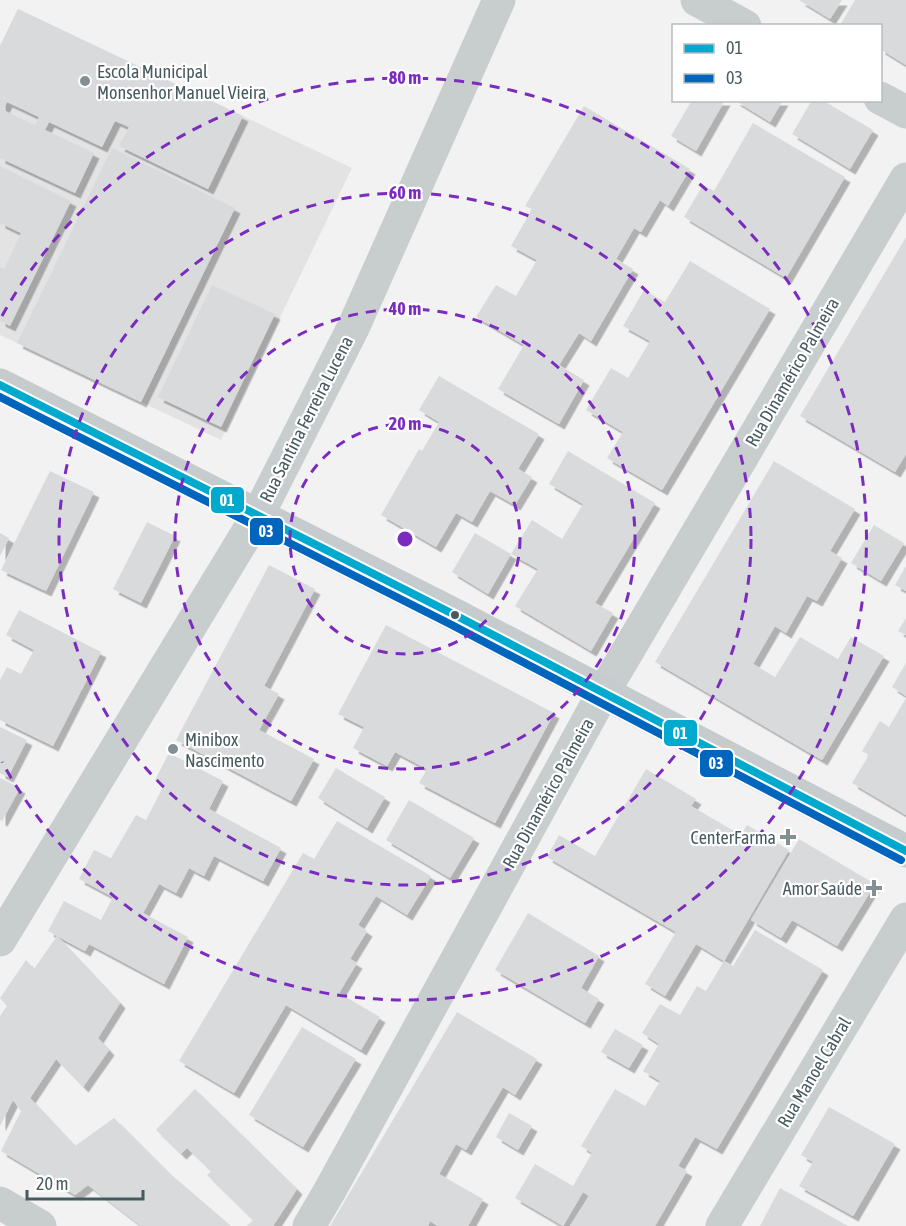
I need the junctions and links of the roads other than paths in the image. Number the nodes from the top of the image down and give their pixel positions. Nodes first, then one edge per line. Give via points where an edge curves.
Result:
1 (499, 0) edge
2 (697, 0) edge
3 (741, 24) edge
4 (882, 99) edge
5 (906, 112) edge
6 (906, 178) edge
7 (0, 385) edge
8 (258, 515) junction
9 (603, 693) junction
10 (906, 851) edge
11 (906, 919) edge
12 (0, 940) edge
13 (0, 1203) edge
14 (40, 1226) edge
15 (309, 1226) edge
16 (722, 1226) edge

1 - 8 street, Rua Santina Ferreira Lucena via 353,328
2 - 3 street
4 - 5 street
6 - 9 street, Rua Dinamérico Palmeira
7 - 8 main road
8 - 9 main road
8 - 12 street, Rua Santina Ferreira Lucena
9 - 10 main road
9 - 15 street, Rua Dinamérico Palmeira
11 - 16 street, Rua Manoel Cabral
13 - 14 street

